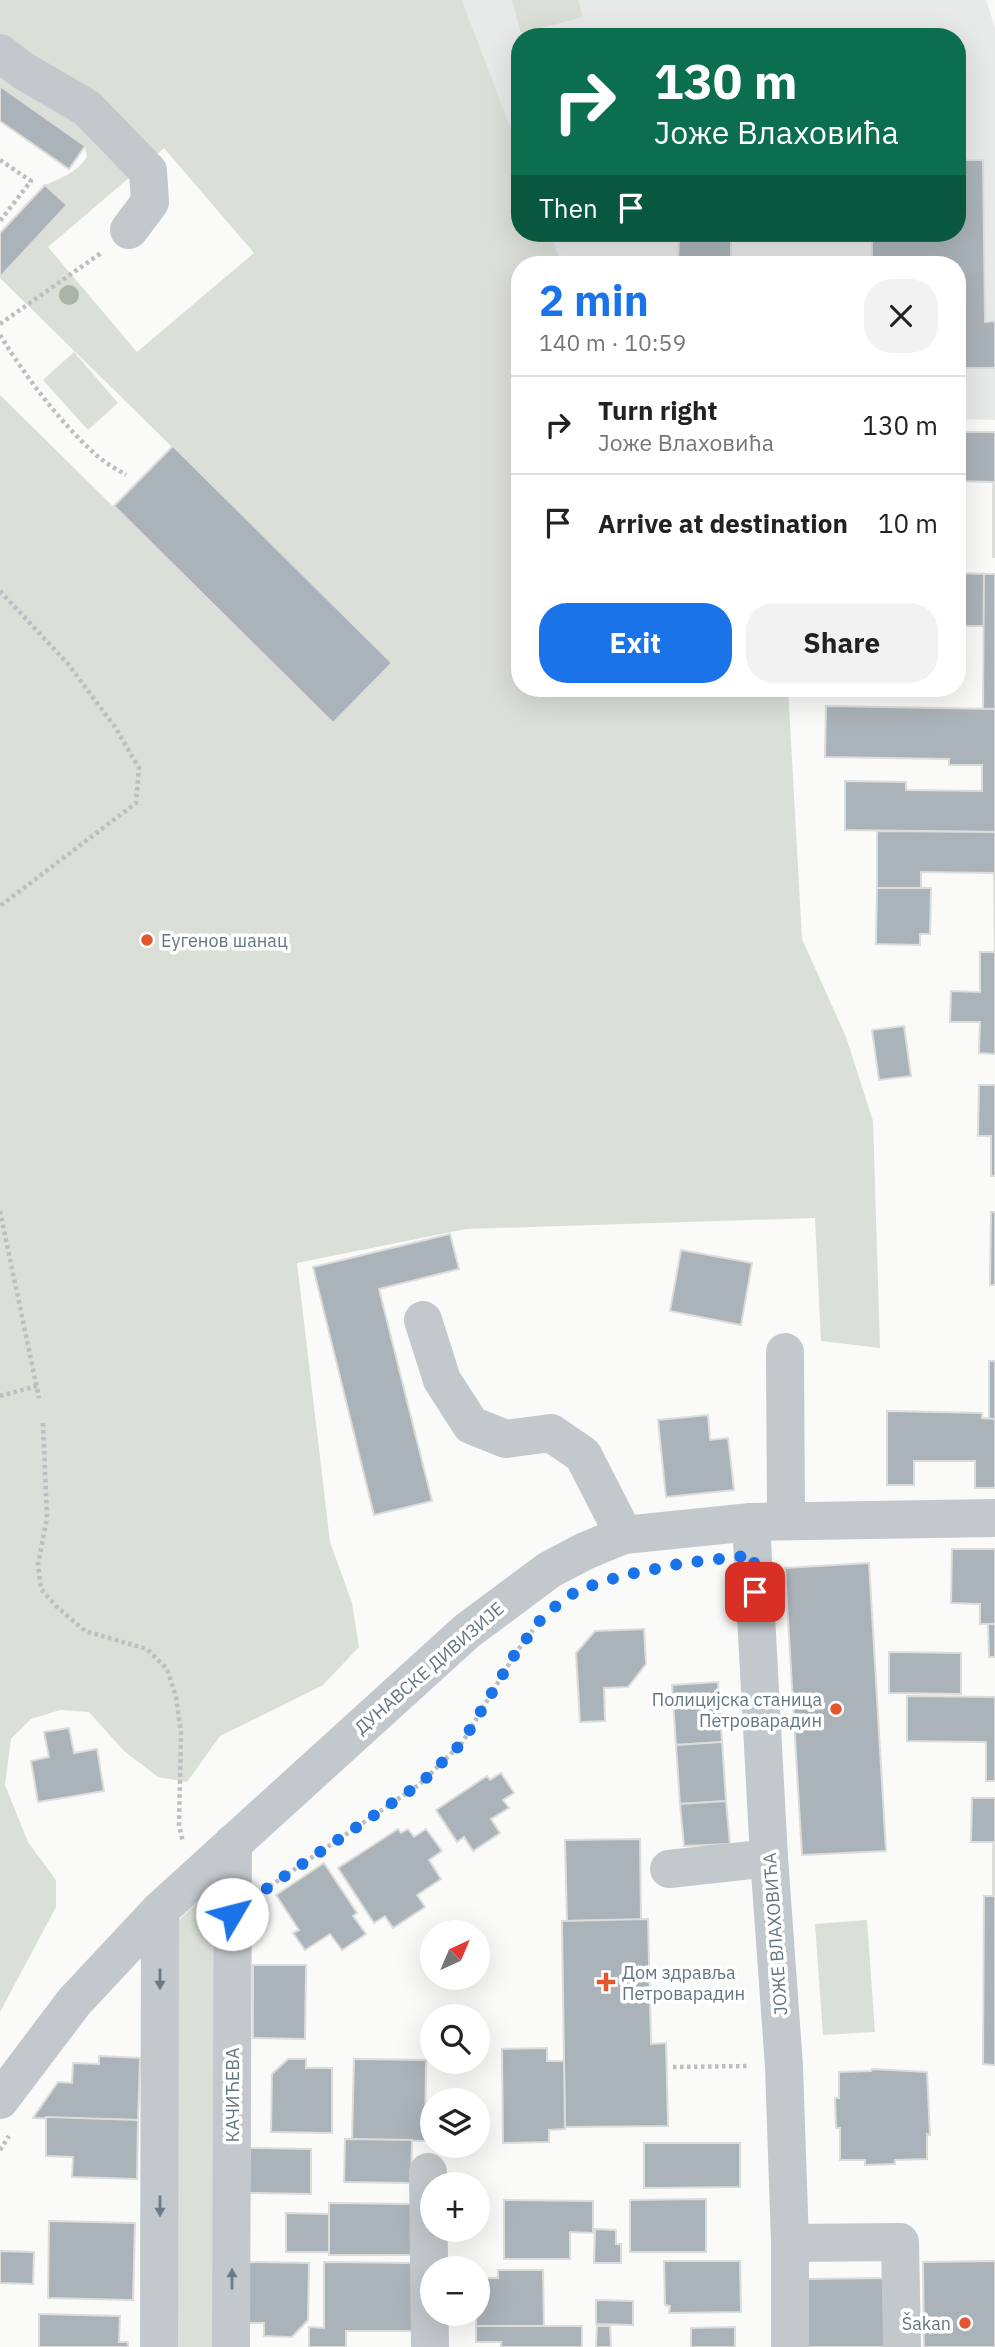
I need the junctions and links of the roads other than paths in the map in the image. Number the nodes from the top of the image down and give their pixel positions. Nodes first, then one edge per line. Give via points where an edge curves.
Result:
1 (0, 53) edge
2 (129, 230) road end
3 (423, 1320) dead end
4 (785, 1352) dead end
5 (995, 1518) edge
6 (768, 1521) junction
7 (624, 1535) junction
8 (233, 1843) junction
9 (769, 1858) junction
10 (669, 1869) dead end
11 (160, 1910) junction
12 (0, 2100) edge
13 (429, 2242) edge
14 (790, 2243) junction
15 (159, 2347) edge
16 (232, 2347) edge
17 (430, 2347) edge
18 (790, 2347) edge
19 (902, 2347) edge

1 - 2 street via 87,108 148,172 150,202
3 - 7 street via 442,1380 471,1425 506,1439 551,1433 583,1455
4 - 6 street, ЈОЖЕ ВЛАХОВИЋА
5 - 6 street, ДУНАВСКЕ ДИВИЗИЈЕ
6 - 7 street, ДУНАВСКЕ ДИВИЗИЈЕ
6 - 9 street, ЈОЖЕ ВЛАХОВИЋА
7 - 8 street, ДУНАВСКЕ ДИВИЗИЈЕ via 549,1570 467,1631
8 - 11 street, ДУНАВСКЕ ДИВИЗИЈЕ
16 -> 8 street, КАЧИЋЕВА
9 - 10 street
9 - 14 street, ЈОЖЕ ВЛАХОВИЋА via 785,2066
11 - 12 street, ДУНАВСКЕ ДИВИЗИЈЕ via 74,2002
11 -> 15 street
13 - 17 street
14 - 18 street, ЈОЖЕ ВЛАХОВИЋА
14 - 19 street via 900,2242

